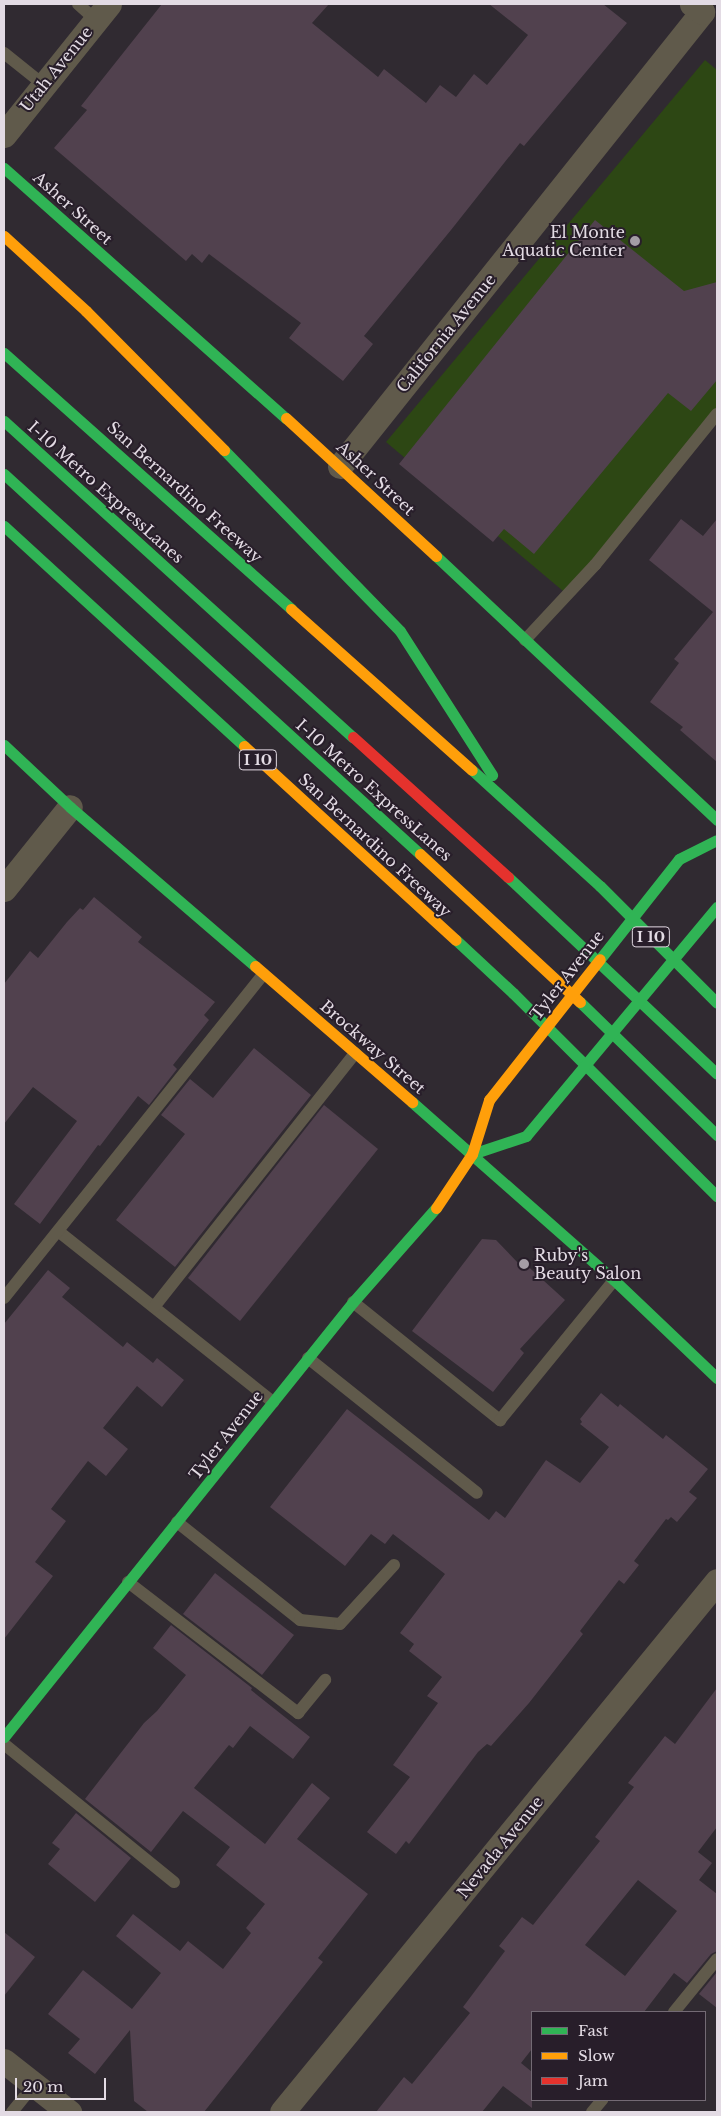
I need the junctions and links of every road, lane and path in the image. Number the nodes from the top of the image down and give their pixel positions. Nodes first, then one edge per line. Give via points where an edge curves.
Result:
1 (78, 4) edge
2 (701, 6) edge
3 (102, 12) edge
4 (4, 53) edge
5 (44, 85) junction
6 (4, 135) edge
7 (4, 168) edge
8 (4, 236) edge
9 (4, 353) edge
10 (717, 414) edge
11 (4, 420) edge
12 (340, 466) junction
13 (4, 474) edge
14 (4, 526) edge
15 (525, 640) junction
16 (4, 745) edge
17 (510, 804) junction
18 (70, 807) junction
19 (717, 820) edge
20 (717, 840) edge
21 (4, 889) edge
22 (717, 907) edge
23 (264, 974) junction
24 (717, 1004) edge
25 (355, 1053) junction
26 (717, 1074) edge
27 (717, 1136) edge
28 (472, 1154) junction
29 (717, 1196) edge
30 (58, 1230) junction
31 (614, 1280) junction
32 (4, 1298) edge
33 (354, 1302) junction
34 (154, 1307) junction
35 (308, 1358) junction
36 (717, 1378) edge
37 (273, 1402) junction
38 (478, 1493) dead end
39 (177, 1522) junction
40 (394, 1566) dead end
41 (717, 1581) edge
42 (128, 1582) junction
43 (326, 1680) dead end
44 (4, 1737) edge
45 (4, 1744) edge
46 (174, 1882) dead end
47 (717, 1959) edge
48 (675, 2011) edge
49 (4, 2061) edge
50 (34, 2085) junction
51 (601, 2101) edge
52 (12, 2112) edge
53 (68, 2112) edge
54 (282, 2112) edge
55 (592, 2112) edge

1 - 3 lane
2 - 12 street, California Avenue
3 - 5 street, Utah Avenue
4 - 5 lane
5 - 6 street, Utah Avenue
7 - 12 main road, Asher Street
8 - 17 main road via 156,380 400,631
9 - 17 main road, San Bernardino Freeway / I 10
10 - 15 lane via 595,565
11 - 26 main road, I-10 Metro ExpressLanes via 565,929
12 - 15 main road, Asher Street
13 - 27 main road, I-10 Metro ExpressLanes via 538,962
14 - 29 main road, San Bernardino Freeway / I 10 via 513,993
15 - 19 main road, Asher Street
16 - 18 main road, Brockway Street
17 - 24 main road, San Bernardino Freeway / I 10 via 600,886
18 - 21 street
18 - 23 main road, Brockway Street
20 - 28 main road, Tyler Avenue via 679,859 489,1100
22 - 28 main road via 526,1136
23 - 25 main road, Brockway Street
23 - 30 lane
25 - 28 main road, Brockway Street
25 - 34 lane
28 - 31 main road, Brockway Street
28 - 33 main road, Tyler Avenue via 442,1202
30 - 32 lane
30 - 34 lane
31 - 33 lane via 500,1420
31 - 36 main road, Brockway Street
33 - 35 main road, Tyler Avenue
34 - 37 lane
35 - 37 main road, Tyler Avenue
35 - 38 lane
37 - 39 main road, Tyler Avenue
39 - 40 lane via 300,1620 340,1624
39 - 42 main road, Tyler Avenue
41 - 54 street, Nevada Avenue
42 - 43 lane via 298,1713
42 - 44 main road, Tyler Avenue
45 - 46 lane
47 - 48 lane
49 - 50 street
50 - 52 lane
50 - 53 street
51 - 55 lane

